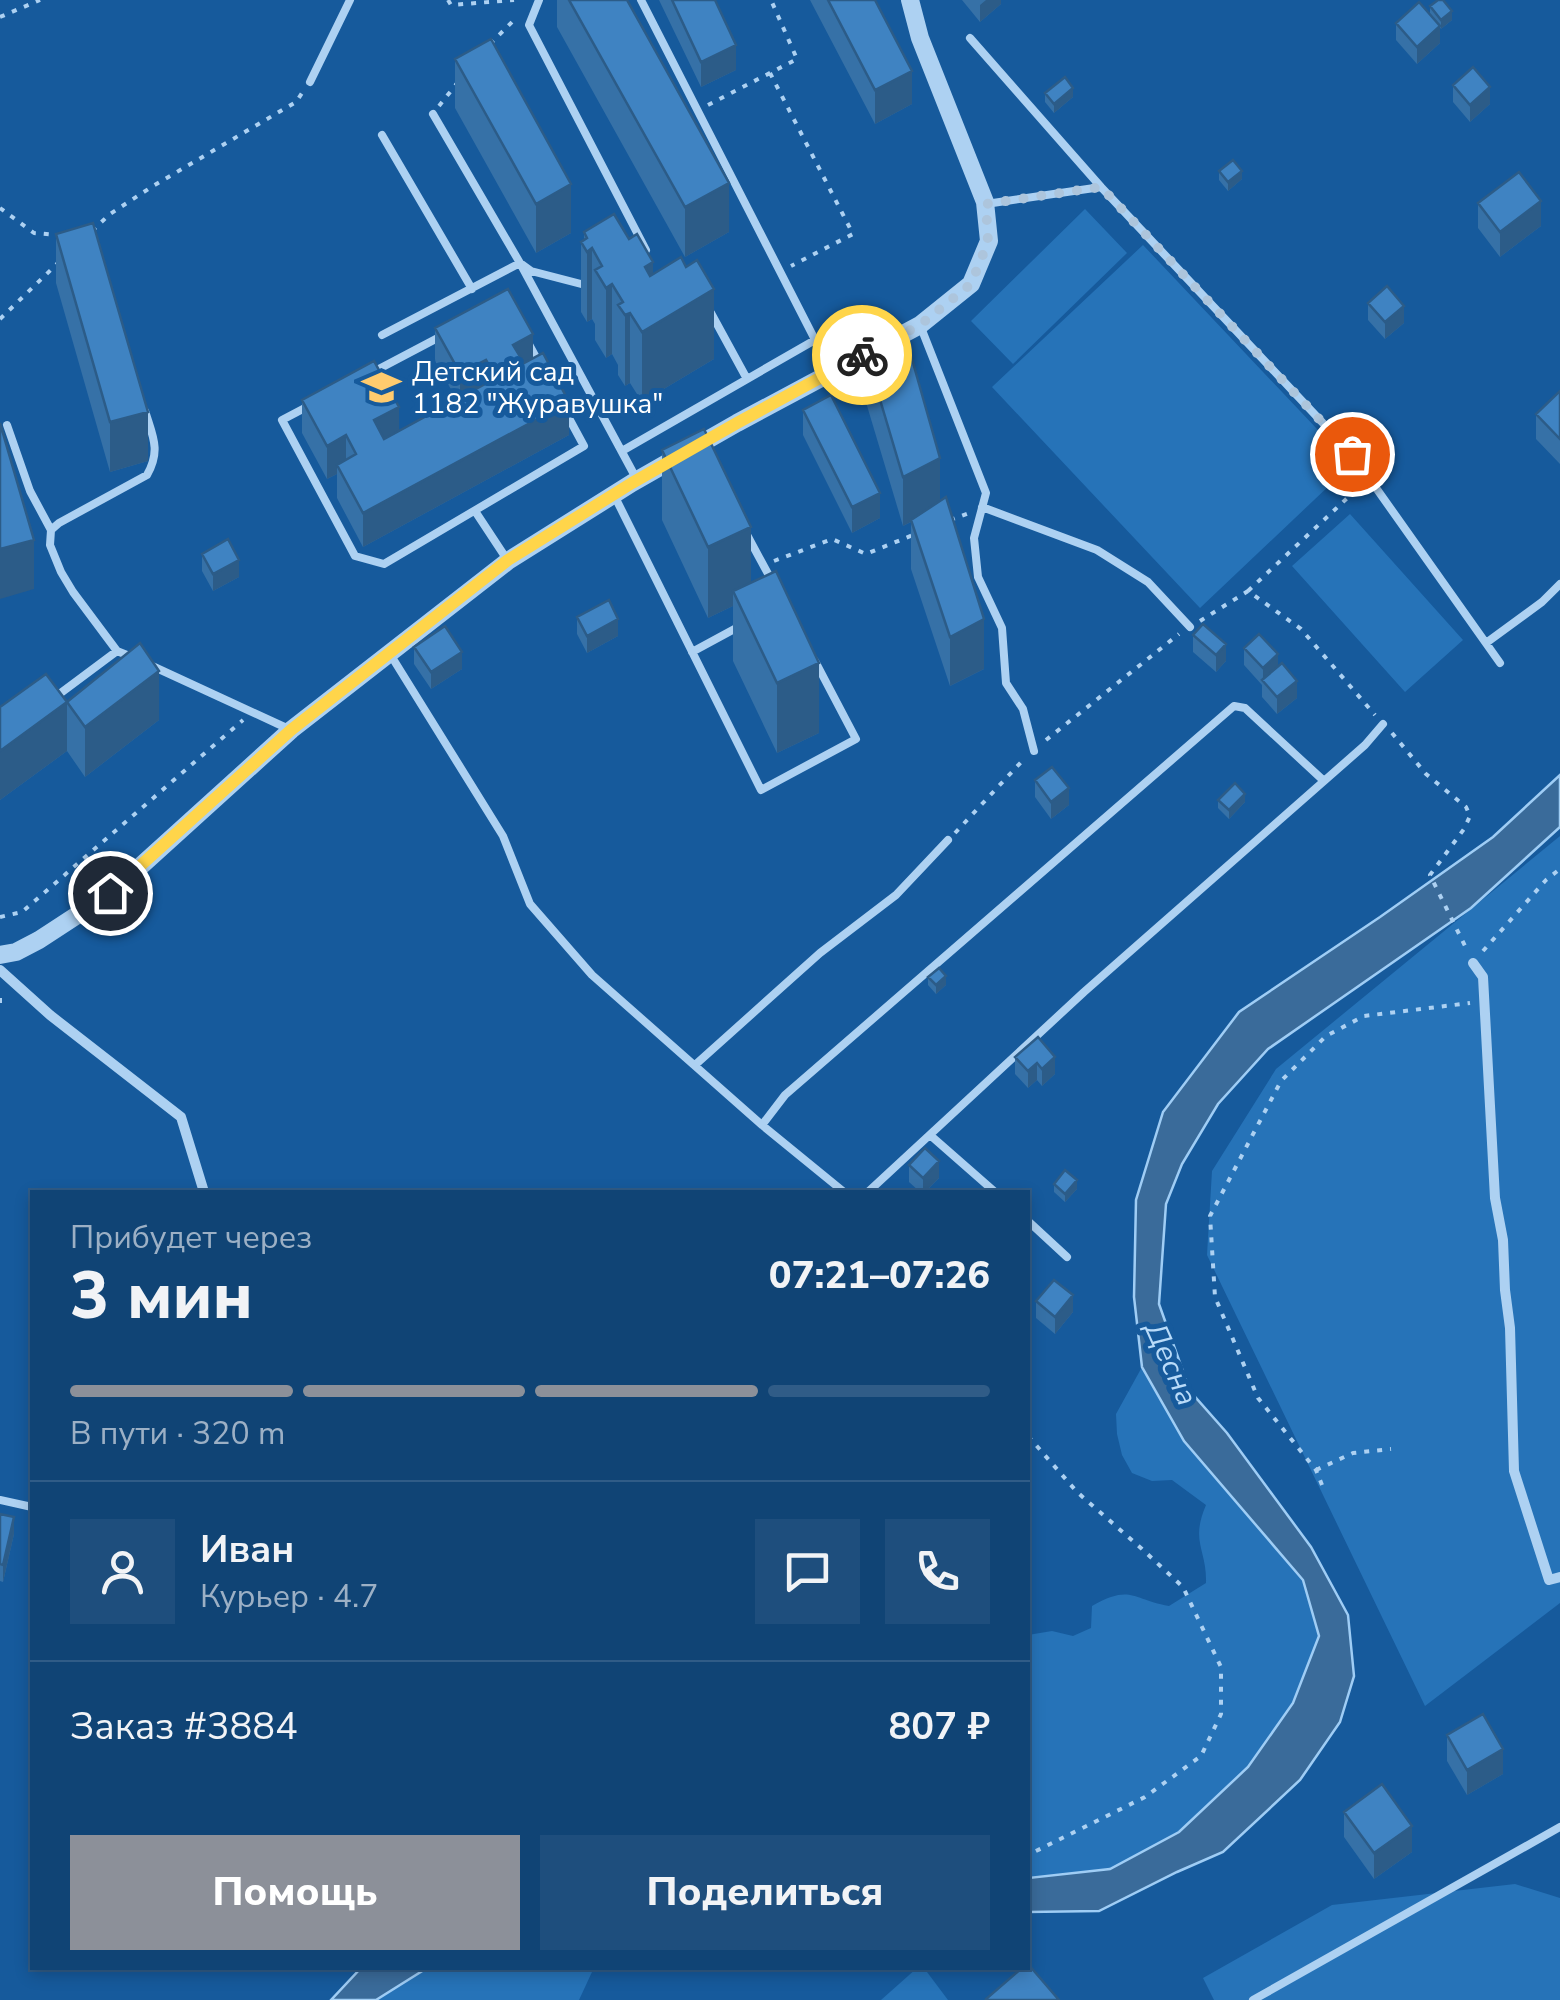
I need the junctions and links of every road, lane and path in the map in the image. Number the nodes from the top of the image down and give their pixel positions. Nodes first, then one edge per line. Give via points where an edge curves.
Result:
1 (40, 0) edge
2 (350, 0) edge
3 (448, 0) edge
4 (514, 0) edge
5 (539, 0) edge
6 (641, 0) edge
7 (771, 0) edge
8 (910, 0) edge
9 (526, 10) dead end
10 (0, 17) edge
11 (970, 38) dead end
12 (484, 50) edge
13 (770, 73) junction
14 (464, 74) edge
15 (310, 82) joint
16 (698, 111) junction
17 (432, 114) joint
18 (382, 135) dead end
19 (1101, 187) junction
20 (986, 204) junction
21 (0, 208) edge
22 (62, 237) edge
23 (86, 238) edge
24 (634, 260) edge
25 (59, 262) edge
26 (520, 263) junction
27 (780, 271) junction
28 (600, 277) edge
29 (472, 289) junction
30 (708, 307) edge
31 (0, 320) edge
32 (920, 325) junction
33 (382, 335) dead end
34 (815, 340) junction
35 (831, 371) junction
36 (746, 379) junction
37 (144, 406) edge
38 (7, 425) dead end
39 (622, 451) junction
40 (1369, 478) junction
41 (638, 480) junction
42 (614, 495) junction
43 (982, 507) junction
44 (475, 511) junction
45 (949, 520) edge
46 (51, 530) junction
47 (745, 531) edge
48 (916, 534) edge
49 (508, 560) junction
50 (763, 565) junction
51 (1560, 584) edge
52 (776, 590) edge
53 (1248, 591) dead end
54 (752, 618) edge
55 (1190, 627) dead end
56 (1486, 643) junction
57 (117, 651) junction
58 (692, 652) junction
59 (810, 653) edge
60 (390, 654) junction
61 (1500, 663) dead end
62 (40, 701) edge
63 (253, 712) junction
64 (1384, 724) dead end
65 (291, 730) junction
66 (1034, 751) dead end
67 (1324, 781) junction
68 (1464, 829) dead end
69 (948, 840) dead end
70 (1560, 869) edge
71 (0, 917) edge
72 (0, 955) edge
73 (1473, 963) junction
74 (0, 970) edge
75 (0, 998) edge
76 (1485, 1002) junction
77 (0, 1008) edge
78 (695, 1065) junction
79 (762, 1125) junction
80 (930, 1134) junction
81 (203, 1190) edge
82 (842, 1190) edge
83 (870, 1190) edge
84 (993, 1190) edge
85 (1030, 1224) edge
86 (1067, 1257) dead end
87 (1030, 1438) edge
88 (1391, 1450) dead end
89 (1316, 1470) junction
90 (1322, 1485) dead end
91 (0, 1500) edge
92 (30, 1507) edge
93 (1560, 1576) edge
94 (1560, 1827) edge
95 (1030, 1854) edge
96 (1253, 2000) edge

1 - 10 path
2 - 15 lane
3 - 4 path
5 - 24 lane via 529,25 647,252
6 - 16 lane
7 - 13 path via 797,59
8 - 20 street
9 - 12 path
11 - 19 lane
13 - 16 path
13 - 27 path via 853,234
14 - 17 path
15 - 23 path via 296,102 153,186
16 - 27 lane
17 - 26 lane
18 - 29 lane
19 - 20 lane
19 - 40 lane
20 - 32 street via 988,242 971,284
21 - 22 path via 34,233
25 - 31 path
26 - 28 lane via 585,285
26 - 29 lane
26 - 39 lane
27 - 34 lane
29 - 33 lane
30 - 36 lane
32 - 35 street
32 - 43 lane via 986,493
34 - 35 lane
34 - 36 lane
35 - 41 street
36 - 39 lane
37 - 46 lane via 155,444 147,475
38 - 46 lane
39 - 41 lane
40 - 53 path
40 - 56 lane
41 - 42 street
42 - 49 street
42 - 58 lane
43 - 45 path
43 - 55 lane via 1096,550 1148,582
43 - 66 lane via 974,538 978,577 1002,628 1006,683 1024,710
44 - 44 lane via 384,564 355,556 282,420 506,302 584,446
44 - 49 lane
46 - 57 lane via 61,572
47 - 50 lane
48 - 50 path via 866,554 832,539
49 - 60 street
50 - 52 lane
51 - 56 lane
54 - 58 lane
56 - 61 lane
57 - 62 lane
57 - 63 lane
58 - 59 lane via 761,790 856,740
60 - 65 street
60 - 78 lane via 502,836 530,904 592,975
63 - 65 lane
63 - 71 path via 22,912
64 - 67 lane
65 - 72 street via 110,893 39,940
67 - 79 lane via 1246,708 1234,706 784,1095
67 - 80 lane
68 - 73 path via 1430,875
69 - 78 lane via 896,895 820,952
70 - 73 path
73 - 76 street via 1483,977
74 - 81 street via 180,1117
75 - 77 path
76 - 89 path via 1364,1016 1326,1036 1281,1081 1210,1216 1214,1297 1258,1398
76 - 93 street via 1514,1471 1549,1580
78 - 79 lane
79 - 82 lane
80 - 83 lane
80 - 84 lane
85 - 86 lane
87 - 95 path via 1077,1492 1182,1587 1221,1667 1220,1714 1201,1756 1146,1797
88 - 89 path via 1353,1453
89 - 90 path
91 - 92 lane
94 - 96 lane

